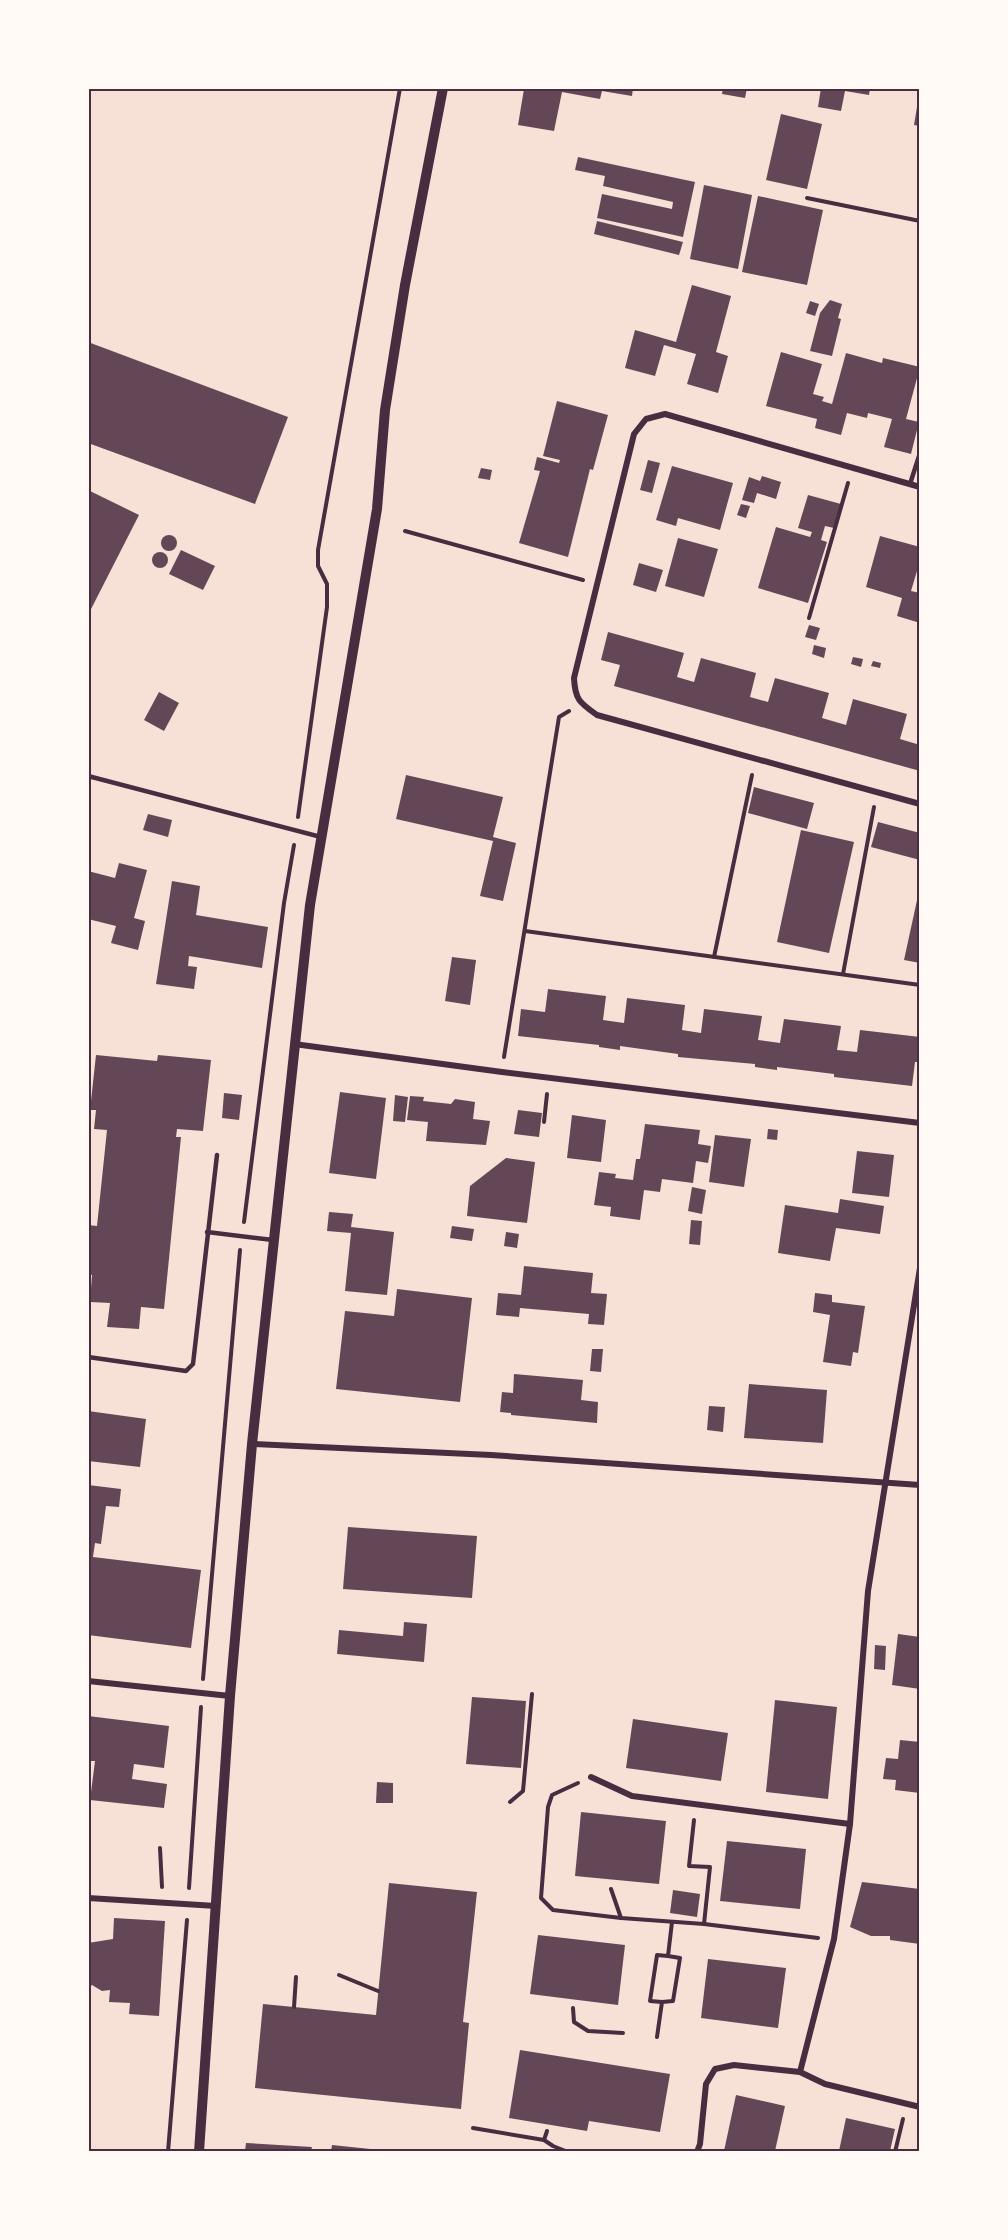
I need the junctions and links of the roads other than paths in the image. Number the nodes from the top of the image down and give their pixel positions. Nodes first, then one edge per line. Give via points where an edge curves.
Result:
1 (443, 88) edge
2 (920, 453) edge
3 (910, 484) junction
4 (920, 487) edge
5 (88, 776) edge
6 (920, 804) edge
7 (321, 837) junction
8 (294, 1044) junction
9 (920, 1123) edge
10 (217, 1155) dead end
11 (207, 1232) junction
12 (274, 1240) junction
13 (920, 1268) edge
14 (88, 1357) edge
15 (252, 1444) junction
16 (885, 1481) junction
17 (920, 1485) edge
18 (88, 1682) edge
19 (230, 1696) junction
20 (591, 1777) road end
21 (850, 1824) junction
22 (88, 1899) edge
23 (216, 1906) junction
24 (800, 2072) junction
25 (920, 2107) edge
26 (200, 2151) edge
27 (697, 2151) edge

1 - 7 street via 405,285 385,410 377,509
2 - 3 lane
3 - 4 street
3 - 6 street via 665,414 646,419 634,434 574,678 581,704 597,715
5 - 7 lane
7 - 8 street via 309,905
8 - 9 street
8 - 12 street
10 - 11 lane
11 - 12 lane
11 - 14 lane via 193,1364 186,1371
12 - 15 street
13 - 16 street
15 - 16 street
15 - 19 street
16 - 17 street
16 - 21 street via 868,1591
18 - 19 street
19 - 23 street
20 - 21 street via 632,1796
21 - 24 street via 834,1939
22 - 23 street
23 - 26 street
24 - 25 street via 825,2084
24 - 27 street via 734,2065 715,2069 706,2084

